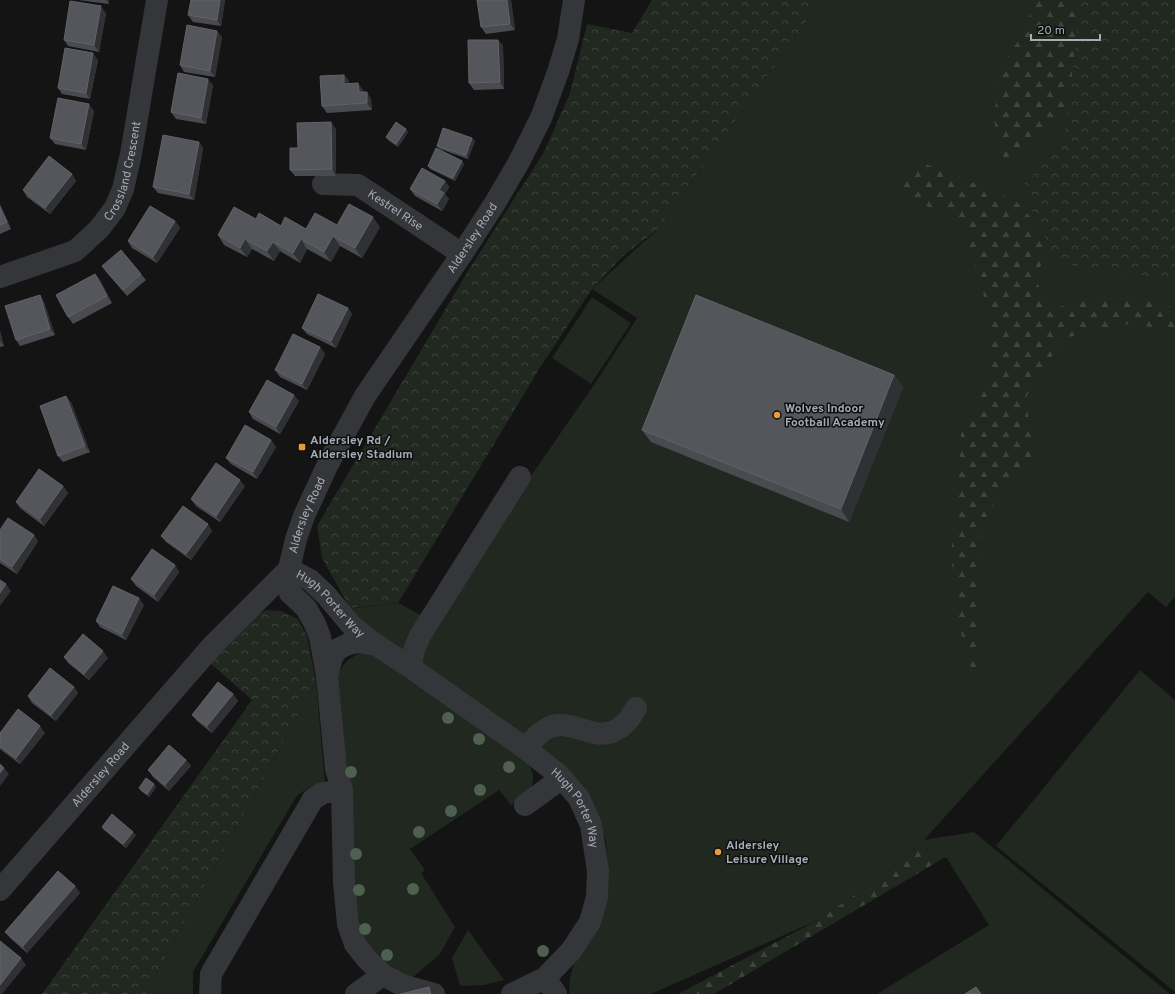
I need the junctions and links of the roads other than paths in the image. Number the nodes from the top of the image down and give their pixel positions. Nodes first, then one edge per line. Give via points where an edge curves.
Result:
1 (157, 0) edge
2 (574, 0) edge
3 (323, 184) dead end
4 (462, 254) junction
5 (0, 277) edge
6 (520, 477) dead end
7 (289, 569) junction
8 (376, 645) junction
9 (410, 667) junction
10 (327, 676) junction
11 (636, 708) dead end
12 (526, 748) junction
13 (562, 778) junction
14 (342, 790) junction
15 (525, 805) dead end
16 (0, 890) edge
17 (383, 974) junction
18 (550, 986) edge
19 (210, 994) edge
20 (356, 994) edge
21 (434, 994) edge
22 (512, 994) edge

1 - 5 street, Crossland Crescent via 131,154 123,189 115,208 99,229 75,251
2 - 4 street, Aldersley Road via 568,39 541,118 519,162
3 - 4 street, Kestrel Rise via 358,185
4 - 7 street, Aldersley Road via 365,396 331,457 304,516
6 - 9 street via 421,634
7 - 8 street, Hugh Porter Way via 310,580 352,626
7 - 10 street, Hugh Porter Way via 290,593 306,608 315,624
7 - 16 street, Aldersley Road via 213,645
8 - 9 street, Hugh Porter Way
8 - 10 street via 359,642 338,649 332,657
9 - 12 street, Hugh Porter Way
10 - 14 street, Hugh Porter Way via 336,769
11 - 12 street via 630,719 617,730 600,734 566,725 556,725 537,734
12 - 13 street, Hugh Porter Way
13 - 15 street
13 - 18 street, Hugh Porter Way via 579,798 591,825 598,871 597,897 590,922
14 - 17 street, Hugh Porter Way via 344,883 348,924 355,944
14 - 19 street via 324,793 313,799 211,974
17 - 20 street
17 - 21 street, Hugh Porter Way via 402,985
18 - 22 street, Hugh Porter Way

